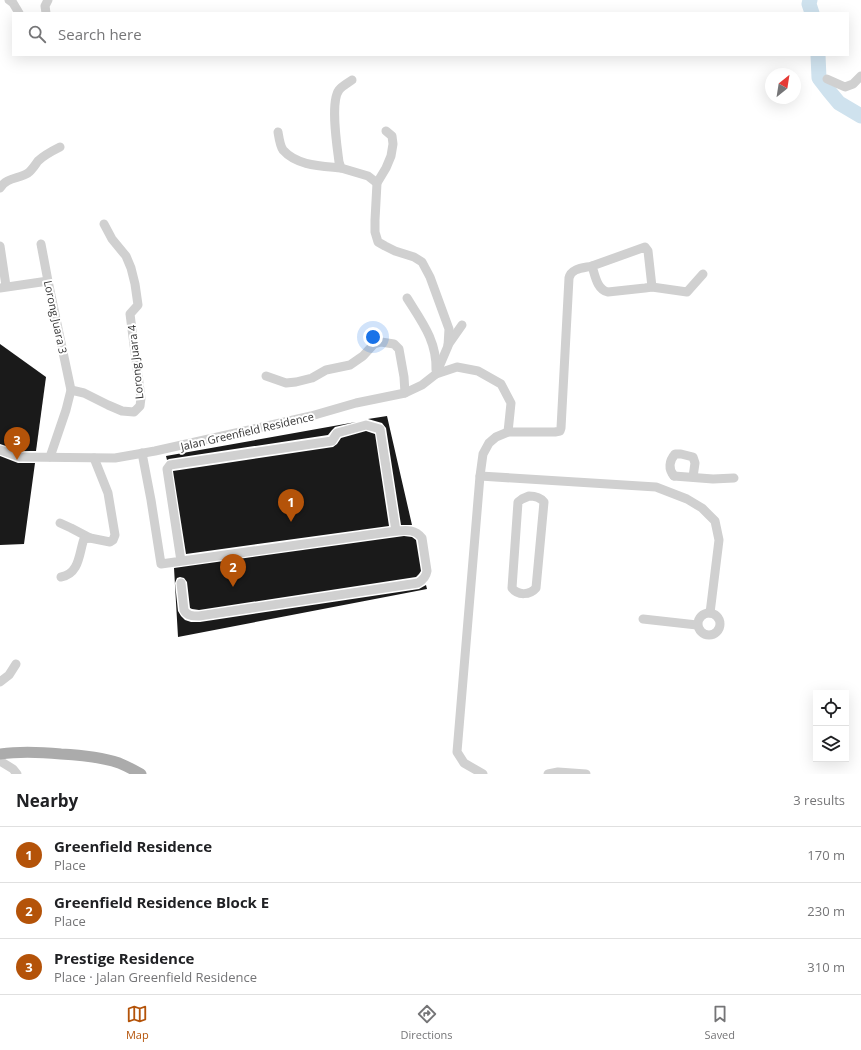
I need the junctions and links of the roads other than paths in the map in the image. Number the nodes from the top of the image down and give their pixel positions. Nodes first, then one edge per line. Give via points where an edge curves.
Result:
1 (9, 0) edge
2 (48, 0) edge
3 (19, 12) edge
4 (46, 12) edge
5 (861, 76) edge
6 (827, 79) dead end
7 (352, 80) dead end
8 (386, 131) dead end
9 (278, 132) dead end
10 (60, 147) dead end
11 (341, 168) junction
12 (377, 183) junction
13 (0, 188) edge
14 (104, 224) dead end
15 (42, 244) dead end
16 (0, 246) edge
17 (592, 266) junction
18 (703, 274) dead end
19 (48, 281) junction
20 (3, 287) edge
21 (652, 287) junction
22 (407, 298) dead end
23 (462, 325) dead end
24 (448, 346) junction
25 (436, 374) junction
26 (266, 376) dead end
27 (71, 390) junction
28 (405, 393) junction
29 (508, 432) junction
30 (0, 450) edge
31 (142, 453) junction
32 (50, 457) junction
33 (94, 458) junction
34 (480, 476) junction
35 (674, 476) junction
36 (693, 477) junction
37 (734, 478) dead end
38 (534, 479) junction
39 (666, 491) junction
40 (533, 496) junction
41 (60, 523) dead end
42 (396, 531) junction
43 (90, 538) junction
44 (181, 561) junction
45 (61, 577) dead end
46 (181, 583) dead end
47 (710, 613) junction
48 (643, 619) dead end
49 (697, 624) junction
50 (16, 664) dead end
51 (0, 682) edge
52 (0, 754) edge
53 (0, 762) edge
54 (17, 774) edge
55 (141, 774) edge
56 (483, 774) edge
57 (548, 774) edge
58 (586, 774) edge

1 - 3 street
2 - 4 street
5 - 6 street via 846,87
7 - 11 street via 340,89 334,110
8 - 12 street via 392,136 391,156
9 - 11 street via 282,149 295,160
10 - 13 street via 47,154 28,173 9,180
11 - 12 street via 368,176
12 - 24 street via 375,232 378,242 422,262 449,329
14 - 27 street, Lorong Juara 4 via 126,256 135,284 138,305 130,314 140,406 134,412 122,411 84,393
15 - 19 street, Lorong Juara 3
16 - 20 street
17 - 21 street via 599,286 604,291
17 - 21 street via 645,247 648,251
17 - 29 street via 574,271 569,278 561,428 557,432
18 - 21 street via 687,292
19 - 20 street
19 - 27 street, Lorong Juara 3
22 - 25 street via 424,325 434,348
23 - 24 street
24 - 25 street
25 - 28 street, Jalan Greenfield Residence via 422,385
25 - 29 street via 457,367 478,371 501,384 511,403
26 - 28 street via 286,382 312,378 326,370 350,365 374,344 381,342 394,344 399,349
27 - 32 street
28 - 31 street, Jalan Greenfield Residence
29 - 34 street via 496,437 489,444 483,454
30 - 32 street, Jalan Greenfield Residence via 20,457
31 - 33 street, Jalan Greenfield Residence via 115,458
31 - 44 street via 162,564
32 - 33 street, Jalan Greenfield Residence
33 - 43 street via 108,493 115,535 110,542
34 - 38 street
34 - 56 street via 457,752 464,763
35 - 36 street
35 - 36 street via 670,472 670,463 675,454 682,454 693,457
35 - 39 street
36 - 37 street via 713,480
38 - 39 street via 656,487
38 - 40 street
39 - 47 street via 702,508 715,521 719,540
40 - 40 street via 518,502 512,588 514,591 527,594 536,588 544,502 541,498
41 - 43 street
42 - 44 street
42 - 44 street via 380,429 366,425 337,433 332,441 170,465 167,469
42 - 46 street via 411,530 420,534 422,538 427,571 426,576 418,583 199,616 186,614
43 - 45 street via 84,539 78,561 72,571
47 - 49 street via 699,618
47 - 49 street via 720,621 716,633 704,635 699,631
48 - 49 street
50 - 51 street
52 - 55 main road via 27,752 81,755 119,763
53 - 54 street
57 - 58 street

